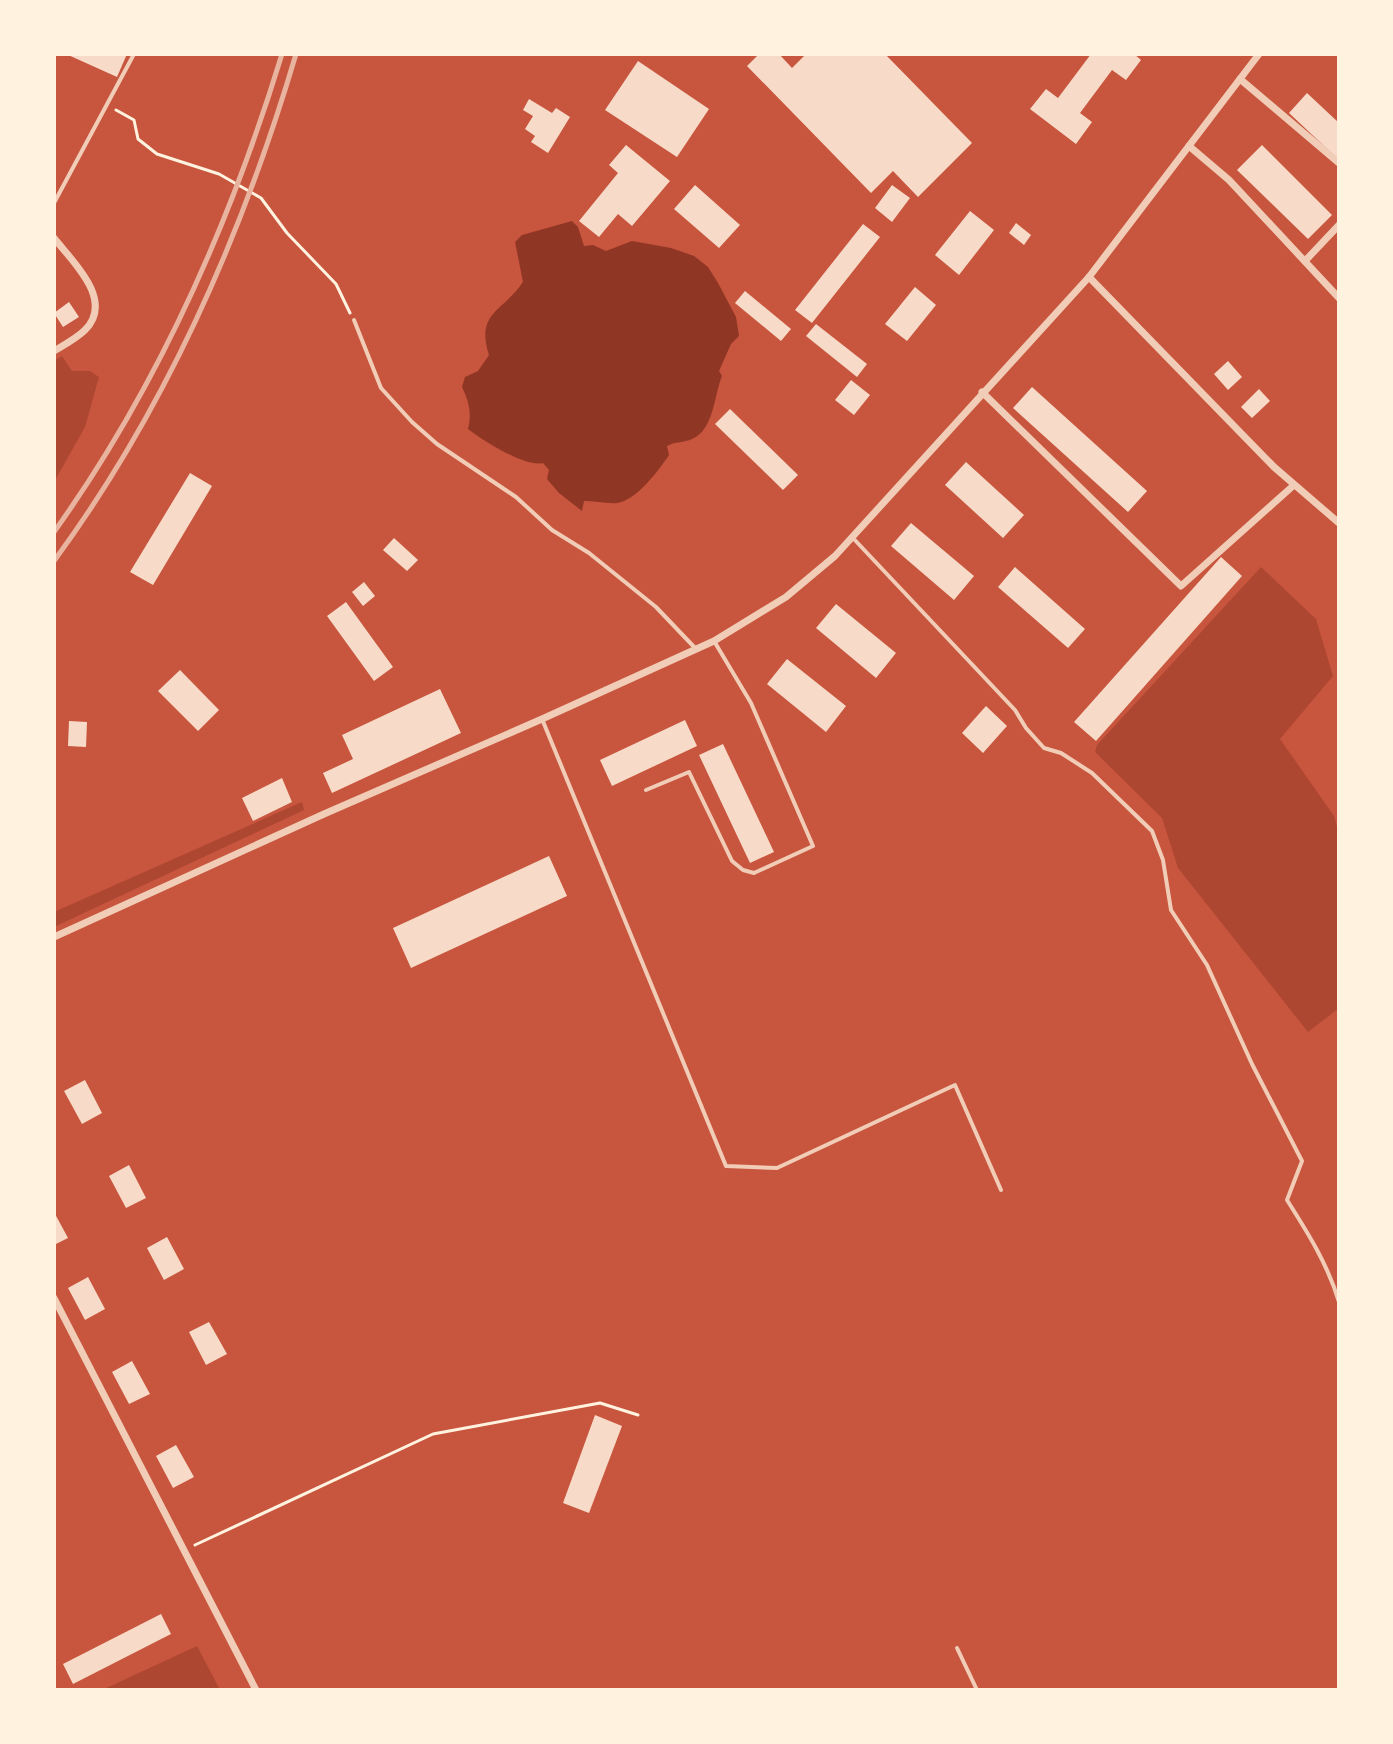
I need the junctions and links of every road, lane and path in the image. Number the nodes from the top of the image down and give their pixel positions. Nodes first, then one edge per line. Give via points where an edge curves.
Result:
1 (134, 54) edge
2 (1259, 54) edge
3 (1240, 79) junction
4 (108, 105) junction
5 (1189, 146) junction
6 (1339, 163) edge
7 (54, 203) edge
8 (1339, 225) edge
9 (54, 238) edge
10 (1305, 261) junction
11 (1089, 277) junction
12 (1339, 298) edge
13 (354, 320) joint
14 (54, 351) edge
15 (982, 392) junction
16 (1294, 485) junction
17 (1339, 523) edge
18 (852, 537) junction
19 (714, 641) junction
20 (696, 649) junction
21 (542, 719) junction
22 (646, 790) dead end
23 (54, 937) edge
24 (1001, 1190) dead end
25 (54, 1298) edge
26 (1339, 1302) edge
27 (638, 1415) dead end
28 (184, 1550) junction
29 (957, 1648) dead end
30 (256, 1690) edge
31 (977, 1690) edge

1 - 4 lane
2 - 3 street
3 - 5 street
3 - 6 street
4 - 7 lane
4 - 13 path via 134,120 138,139 157,154 219,174 261,198 336,284
5 - 10 street via 1229,180
5 - 11 street
8 - 10 street
9 - 14 street via 96,300 88,327
10 - 12 street
11 - 15 street
11 - 16 street
13 - 20 lane via 381,388 412,422 589,553 656,607
15 - 16 street via 1181,586
15 - 18 street
16 - 17 street
18 - 19 street via 786,597
18 - 26 lane via 1015,710 1044,748 1092,773 1152,831 1171,910 1207,965 1302,1161 1287,1200 1319,1253
19 - 20 street
19 - 22 lane via 751,703 813,846 754,873 743,870 732,861 689,772
20 - 21 street
21 - 23 street
21 - 24 lane via 726,1166 777,1168 955,1085
25 - 28 street
27 - 28 path via 600,1403 433,1434
28 - 30 street
29 - 31 lane

